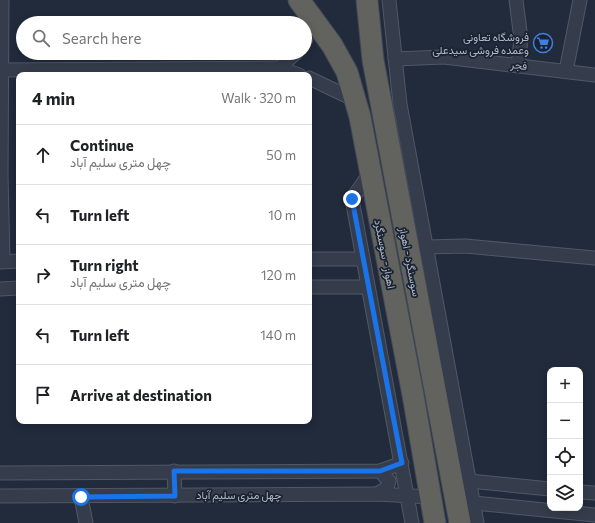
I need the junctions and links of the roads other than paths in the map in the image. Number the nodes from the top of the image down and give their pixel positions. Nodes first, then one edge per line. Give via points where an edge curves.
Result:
1 (2, 0) edge
2 (299, 0) edge
3 (367, 0) edge
4 (389, 0) edge
5 (516, 0) edge
6 (580, 0) edge
7 (311, 16) edge
8 (313, 19) edge
9 (395, 59) junction
10 (288, 60) edge
11 (518, 65) junction
12 (279, 68) junction
13 (0, 70) edge
14 (566, 71) junction
15 (290, 72) edge
16 (595, 75) edge
17 (312, 79) edge
18 (355, 100) junction
19 (370, 173) junction
20 (426, 248) junction
21 (595, 258) edge
22 (312, 259) edge
23 (363, 259) junction
24 (16, 261) edge
25 (2, 262) edge
26 (312, 287) edge
27 (368, 287) junction
28 (0, 288) edge
29 (16, 288) edge
30 (402, 463) junction
31 (174, 471) junction
32 (380, 471) junction
33 (0, 473) edge
34 (469, 481) junction
35 (547, 489) edge
36 (583, 492) edge
37 (595, 493) edge
38 (377, 494) junction
39 (0, 496) edge
40 (175, 496) junction
41 (407, 496) junction
42 (81, 497) junction
43 (430, 497) junction
44 (474, 503) junction
45 (595, 515) edge
46 (86, 523) edge
47 (412, 523) edge
48 (435, 523) edge
49 (460, 523) edge
50 (477, 523) edge

1 - 13 street
2 - 7 highway, اهواز - سوسنگرد
3 - 49 highway, سوسنگرد - اهواز via 373,60
4 - 9 street
5 - 11 street via 521,39
6 - 14 street
8 - 18 highway, اهواز - سوسنگرد via 347,72
9 - 11 street, فجر via 444,57
9 - 20 street via 400,104
10 - 12 street
11 - 14 street, فجر
12 - 13 street
12 - 15 street
13 - 25 street
14 - 16 street, فجر
17 - 18 street
18 - 19 highway, اهواز - سوسنگرد
19 - 23 street via 352,199
19 - 43 highway, اهواز - سوسنگرد
20 - 21 street via 465,246
20 - 34 street
22 - 23 street
23 - 27 street
24 - 25 street
26 - 27 street
27 - 30 street
28 - 29 street
30 - 32 street
30 - 41 street
31 - 32 street
31 - 33 street
31 - 40 street
32 - 38 street via 389,481 387,488
34 - 35 street
34 - 44 street
36 - 37 street
38 - 40 street, چهل متری سلیم آباد
38 - 41 street, چهل متری سلیم آباد
39 - 42 street, چهل متری سلیم آباد
40 - 42 street, چهل متری سلیم آباد
41 - 43 street, چهل متری سلیم آباد
41 - 47 street
42 - 46 street
43 - 48 highway, اهواز - سوسنگرد
44 - 45 street
44 - 50 street

